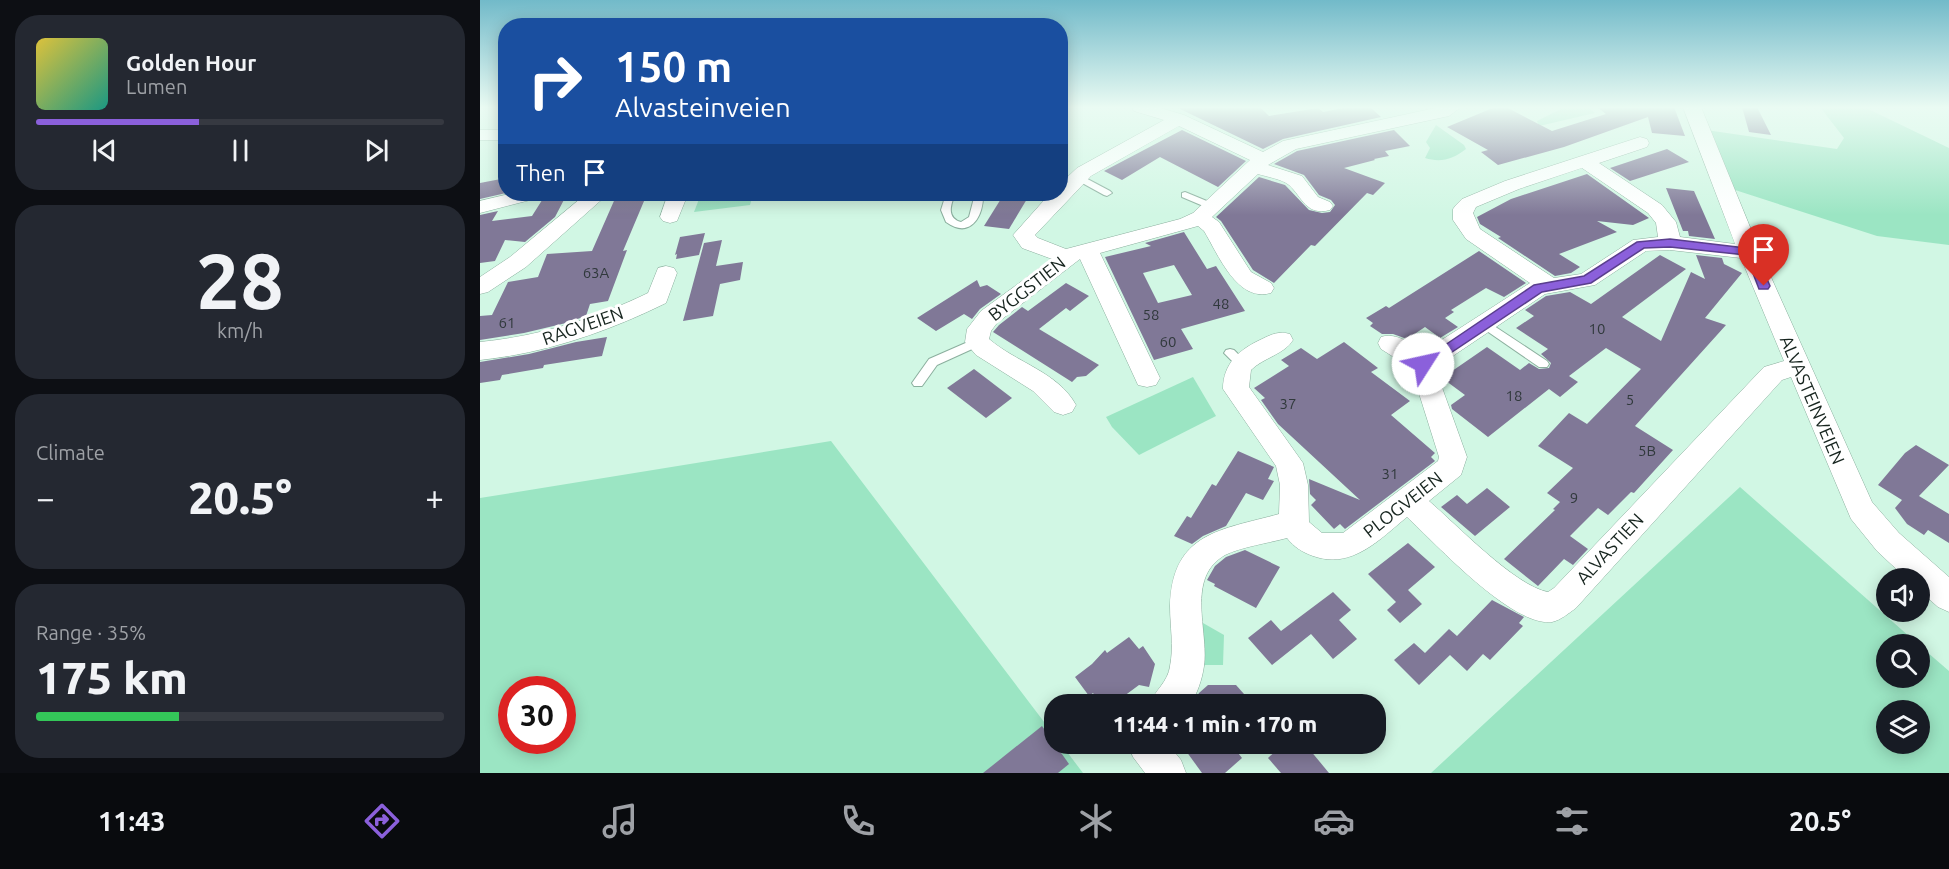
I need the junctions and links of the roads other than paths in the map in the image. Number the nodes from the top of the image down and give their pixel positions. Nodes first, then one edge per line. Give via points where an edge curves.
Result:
1 (1139, 143) edge
2 (1222, 143) edge
3 (1299, 143) edge
4 (1640, 143) dead end
5 (1706, 143) edge
6 (1585, 162) junction
7 (1259, 163) junction
8 (1078, 177) junction
9 (1068, 188) edge
10 (1107, 193) dead end
11 (1185, 195) dead end
12 (504, 201) edge
13 (590, 201) edge
14 (676, 201) edge
15 (948, 201) edge
16 (978, 201) edge
17 (1056, 201) edge
18 (1323, 206) dead end
19 (480, 207) edge
20 (1206, 212) junction
21 (670, 217) dead end
22 (1670, 243) junction
23 (1750, 252) junction
24 (1078, 253) junction
25 (505, 272) junction
26 (480, 273) edge
27 (666, 273) dead end
28 (1548, 285) junction
29 (480, 287) edge
30 (1263, 288) dead end
31 (1485, 324) junction
32 (1281, 340) dead end
33 (978, 342) junction
34 (1390, 343) dead end
35 (480, 351) edge
36 (1423, 364) junction
37 (1543, 364) dead end
38 (1798, 366) junction
39 (1147, 378) dead end
40 (918, 383) dead end
41 (1063, 405) dead end
42 (1408, 500) junction
43 (1294, 523) junction
44 (1949, 597) edge
45 (1176, 694) edge
46 (1154, 754) edge
47 (1168, 773) edge

1 - 8 street
2 - 7 street
3 - 7 street, BYGGSTIEN
4 - 6 street
5 - 23 street, ALVASTEINVEIEN
6 - 22 street via 1655,208 1666,222
6 - 28 street via 1502,189 1463,209 1462,216 1473,234
7 - 18 street via 1295,180 1311,201
7 - 20 street, BYGGSTIEN
8 - 9 street
8 - 10 lane
11 - 20 lane
12 - 19 street
13 - 25 street
14 - 21 street
15 - 16 lane via 946,215 958,225 973,219
17 - 24 street via 1024,235 1030,243
20 - 24 street, BYGGSTIEN via 1187,224
20 - 30 street via 1243,278
22 - 23 street
22 - 28 street via 1641,245 1587,280
23 - 38 street, ALVASTEINVEIEN
24 - 33 street, BYGGSTIEN via 989,317 979,329
24 - 39 street, BYGGSTIEN
25 - 26 street
25 - 29 street
27 - 35 street, RAGVEIEN via 658,298 608,320 545,340
28 - 31 street
31 - 36 street
31 - 37 lane
32 - 43 street via 1235,358 1235,377 1236,389 1289,463 1293,474
33 - 40 lane via 933,362
33 - 41 street, BYGGSTIEN via 1042,384
34 - 36 street
36 - 42 street, PLOGVEIEN via 1425,383 1453,462
38 - 42 street, ALVASTIEN via 1773,373 1565,598 1551,607 1538,607 1506,588
38 - 44 street, ALVASTEINVEIEN via 1861,510 1888,542
42 - 43 street, PLOGVEIEN via 1344,548 1332,549 1309,542
43 - 45 street via 1217,544 1195,563 1187,592 1186,672
46 - 47 street

